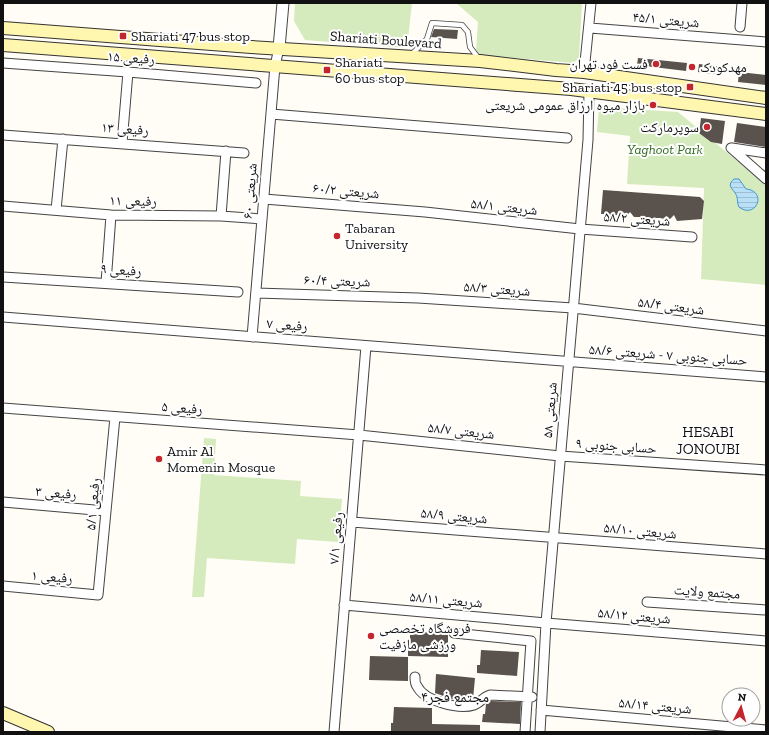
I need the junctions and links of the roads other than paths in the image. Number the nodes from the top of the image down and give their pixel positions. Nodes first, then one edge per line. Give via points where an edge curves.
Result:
1 (283, 3) edge
2 (592, 3) edge
3 (742, 3) edge
4 (740, 27) dead end
5 (3, 28) edge
6 (590, 28) junction
7 (766, 42) edge
8 (3, 45) edge
9 (279, 48) junction
10 (410, 56) junction
11 (480, 60) junction
12 (3, 64) edge
13 (275, 66) junction
14 (128, 72) junction
15 (584, 72) junction
16 (256, 83) dead end
17 (589, 91) junction
18 (766, 98) edge
19 (271, 114) junction
20 (766, 114) edge
21 (3, 135) edge
22 (567, 138) dead end
23 (63, 139) junction
24 (122, 143) junction
25 (226, 151) junction
26 (244, 153) dead end
27 (766, 153) edge
28 (766, 179) edge
29 (264, 199) junction
30 (3, 206) edge
31 (56, 210) junction
32 (426, 212) joint
33 (111, 215) junction
34 (221, 216) junction
35 (262, 219) junction
36 (580, 229) junction
37 (692, 237) dead end
38 (3, 277) edge
39 (106, 283) junction
40 (238, 292) dead end
41 (256, 293) junction
42 (418, 298) joint
43 (573, 308) junction
44 (3, 317) edge
45 (766, 331) edge
46 (252, 337) junction
47 (366, 346) junction
48 (568, 362) junction
49 (766, 377) edge
50 (3, 408) edge
51 (115, 417) junction
52 (359, 435) junction
53 (560, 456) junction
54 (766, 470) edge
55 (3, 502) edge
56 (106, 511) junction
57 (352, 522) junction
58 (553, 538) junction
59 (766, 554) edge
60 (3, 586) edge
61 (98, 595) joint
62 (647, 602) dead end
63 (344, 605) junction
64 (766, 610) edge
65 (546, 623) junction
66 (454, 633) dead end
67 (766, 641) edge
68 (415, 677) dead end
69 (528, 696) junction
70 (542, 698) junction
71 (541, 710) junction
72 (3, 713) edge
73 (766, 730) edge
74 (48, 732) edge
75 (334, 732) edge
76 (525, 732) edge
77 (540, 732) edge

1 - 9 street
2 - 6 street
3 - 4 street
5 - 9 main road, Shariati Boulevard
6 - 7 street, شریعتی ۴۵/۱
6 - 15 street
8 - 13 main road
9 - 10 main road, Shariati Boulevard
9 - 13 street, شریعتی ۶۰
10 - 11 main road, Shariati Boulevard
10 - 11 lane via 427,39 432,22 462,25 468,32 470,47
11 - 15 main road, Shariati Boulevard
12 - 14 street, رفیعی ۱۵
13 - 17 main road
13 - 19 street, شریعتی ۶۰
14 - 16 street, رفیعی ۱۵
14 - 24 street
15 - 18 main road, Shariati Boulevard
17 - 20 main road
17 - 36 street, شریعتی ۵۸ via 588,140
19 - 22 street
19 - 29 street, شریعتی ۶۰
21 - 23 street, رفیعی ۱۳
23 - 24 street, رفیعی ۱۳
23 - 31 street
24 - 25 street, رفیعی ۱۳
25 - 26 street, رفیعی ۱۳
25 - 34 street
27 - 28 street via 732,148
29 - 32 street, شریعتی ۶۰/۲
29 - 35 street, شریعتی ۶۰
30 - 31 street, رفیعی ۱۱
31 - 33 street, رفیعی ۱۱
32 - 36 street, شریعتی ۵۸/۱
33 - 34 street, رفیعی ۱۱
33 - 39 street
34 - 35 street, رفیعی ۱۱
35 - 41 street, شریعتی ۶۰
36 - 37 street, شریعتی ۵۸/۲
36 - 43 street, شریعتی ۵۸
38 - 39 street, رفیعی ۹
39 - 40 street, رفیعی ۹
41 - 42 street, شریعتی ۶۰/۴
41 - 46 street, شریعتی ۶۰
42 - 43 street, شریعتی ۵۸/۳
43 - 45 street, شریعتی ۵۸/۴
43 - 48 street, شریعتی ۵۸
44 - 46 street, رفیعی ۷
46 - 47 street, رفیعی ۷
47 - 48 street, رفیعی ۷
47 - 52 street, رفیعی ۷/۱
48 - 49 street, حسابی جنوبی ۷ - شریعتی ۵۸/۶
48 - 53 street, شریعتی ۵۸
50 - 51 street, رفیعی ۵
51 - 52 street, رفیعی ۵
51 - 56 street, رفیعی ۵/۱
52 - 53 street, شریعتی ۵۸/۷
52 - 57 street, رفیعی ۷/۱
53 - 54 street, حسابی جنوبی ۹
53 - 58 street, شریعتی ۵۸
55 - 56 street, رفیعی ۳
56 - 61 street, رفیعی ۵/۱
57 - 58 street, شریعتی ۵۸/۹
57 - 63 street, رفیعی ۷/۱
58 - 59 street, شریعتی ۵۸/۱۰
58 - 65 street, شریعتی ۵۸
60 - 61 street, رفیعی ۱
62 - 64 street, مجتمع ولایت
63 - 65 street, شریعتی ۵۸/۱۱
63 - 75 street, رفیعی ۷/۱
65 - 67 street, شریعتی ۵۸/۱۲
65 - 70 street, شریعتی ۵۸
66 - 69 street via 531,641
68 - 69 street via 416,686 424,695 452,705 473,705 490,695
69 - 70 street
69 - 76 street
70 - 71 street, شریعتی ۵۸
71 - 73 street, شریعتی ۵۸/۱۴
71 - 77 street, شریعتی ۵۸
72 - 74 main road

